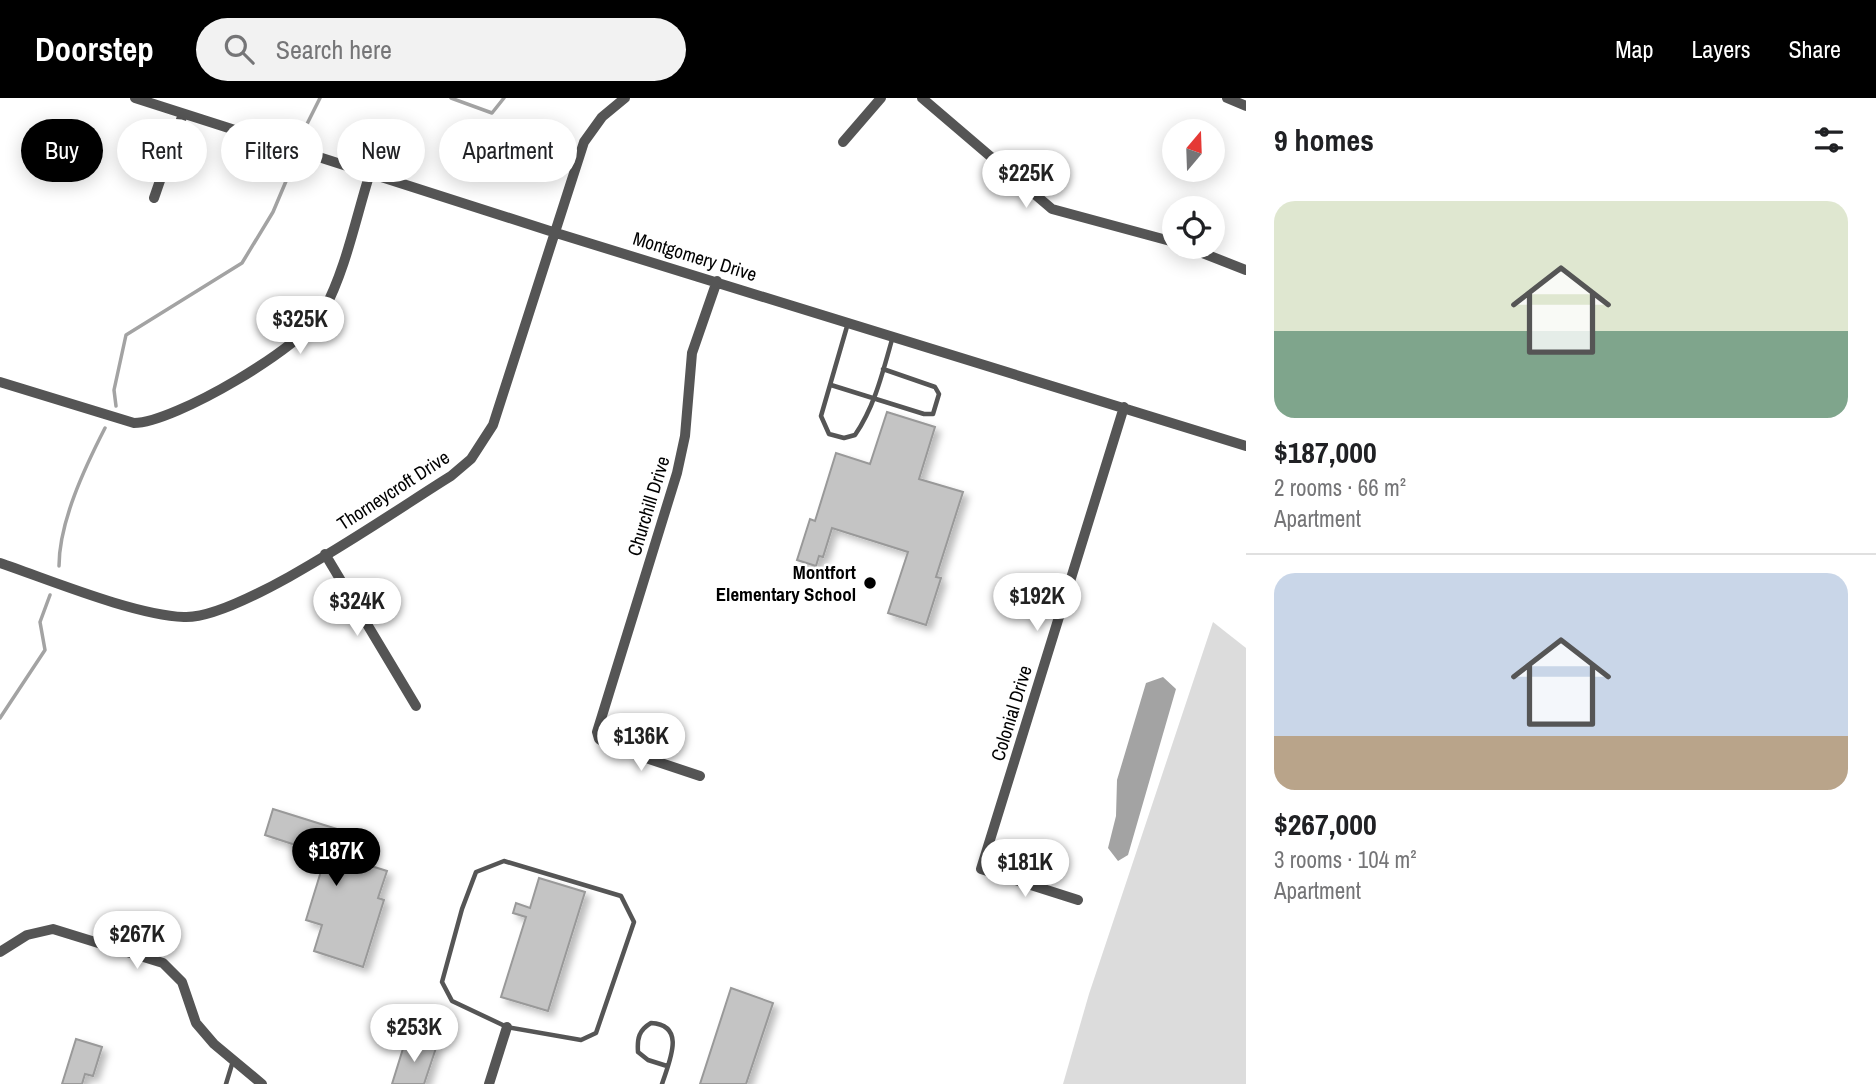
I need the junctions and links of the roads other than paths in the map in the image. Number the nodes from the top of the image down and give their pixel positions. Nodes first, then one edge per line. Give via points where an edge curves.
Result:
1 (135, 98) edge
2 (625, 98) edge
3 (881, 98) edge
4 (922, 98) edge
5 (1227, 98) edge
6 (1246, 106) edge
7 (183, 114) junction
8 (843, 142) dead end
9 (337, 163) edge
10 (367, 182) edge
11 (398, 182) edge
12 (154, 198) dead end
13 (553, 232) junction
14 (1162, 239) edge
15 (1218, 259) edge
16 (1246, 270) edge
17 (717, 281) junction
18 (849, 322) junction
19 (893, 336) junction
20 (883, 369) junction
21 (0, 382) edge
22 (831, 385) junction
23 (875, 398) junction
24 (1124, 407) junction
25 (1246, 446) edge
26 (325, 554) junction
27 (0, 563) edge
28 (416, 706) dead end
29 (700, 776) dead end
30 (1078, 900) dead end
31 (0, 952) edge
32 (507, 1027) junction
33 (234, 1060) junction
34 (667, 1066) junction
35 (226, 1084) edge
36 (262, 1084) edge
37 (489, 1084) edge
38 (662, 1084) edge

1 - 7 street, Montgomery Drive
2 - 13 street, Thorneycroft Drive via 602,117 583,142
3 - 8 street
4 - 14 street via 1052,209
5 - 6 street
7 - 9 street, Montgomery Drive
7 - 12 street
10 - 21 street via 319,317 294,342 197,402 155,421 134,424
11 - 13 street, Montgomery Drive
13 - 17 street, Montgomery Drive
13 - 26 street, Thorneycroft Drive via 485,442 451,476
15 - 16 street
17 - 18 street, Montgomery Drive
17 - 29 street, Churchill Drive via 692,354 680,462 598,728 599,739 610,746
18 - 19 street, Montgomery Drive
18 - 22 lane
19 - 20 lane
19 - 24 street, Montgomery Drive
20 - 23 lane
20 - 23 lane via 935,387 939,394 933,414
22 - 23 lane
22 - 23 lane via 821,416 823,425 829,433 844,438 855,436
24 - 25 street, Montgomery Drive
24 - 30 street, Colonial Drive via 981,869
26 - 27 street, Thorneycroft Drive via 246,600 199,617 140,608
26 - 28 street
31 - 33 street via 27,935 53,929 163,963 182,982 196,1023
32 - 32 lane via 581,1040 596,1032 634,922 621,896 503,861 476,872 442,982 452,1001
32 - 37 street
33 - 35 lane
33 - 36 street
34 - 34 lane via 674,1045 672,1032 667,1026 651,1023 638,1038 638,1052
34 - 38 lane

